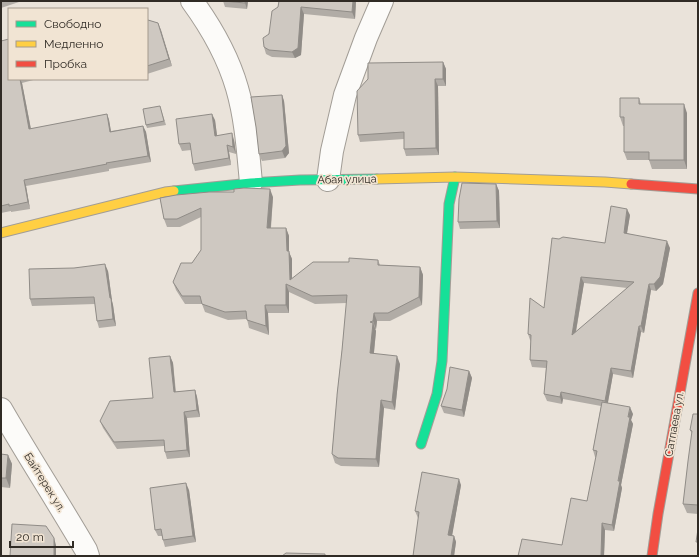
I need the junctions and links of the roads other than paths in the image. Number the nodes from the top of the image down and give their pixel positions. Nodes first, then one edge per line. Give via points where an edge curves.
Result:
1 (192, 1) edge
2 (382, 1) edge
3 (455, 177) junction
4 (328, 180) junction
5 (251, 183) junction
6 (698, 189) edge
7 (1, 234) edge
8 (698, 293) edge
9 (1, 408) edge
10 (8, 432) edge
11 (421, 444) dead end
12 (88, 556) edge
13 (652, 556) edge

1 - 5 street via 224,55 237,88 244,118
2 - 4 street via 345,95
3 - 4 street, Абая улица
3 - 6 street, Абая улица via 605,182
3 - 11 street via 449,204 442,361 437,394
4 - 5 street, Абая улица
5 - 7 street, Абая улица via 165,192
8 - 13 street, Сатпаева ул.
9 - 10 street, Байтерек ул.
10 - 12 street, Байтерек ул. via 57,501

